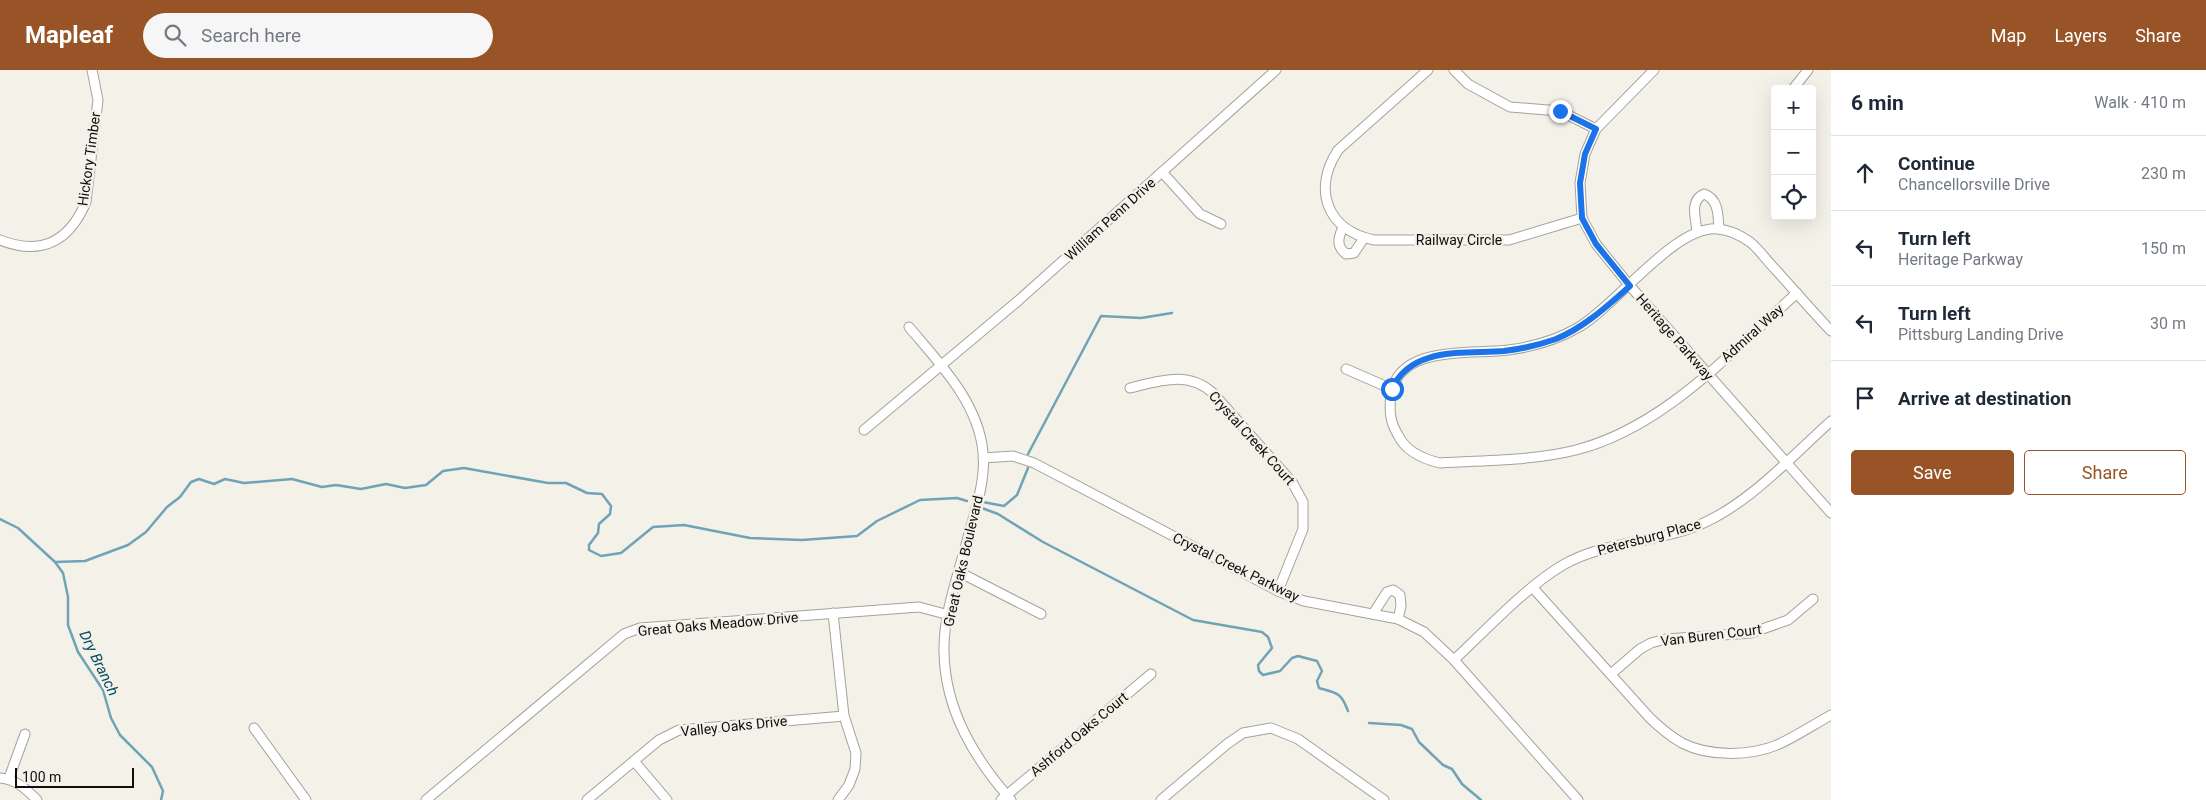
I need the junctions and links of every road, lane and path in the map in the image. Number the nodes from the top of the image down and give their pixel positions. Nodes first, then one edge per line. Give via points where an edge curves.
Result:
1 (92, 70) edge
2 (1276, 70) edge
3 (1428, 70) edge
4 (1454, 70) edge
5 (1654, 70) edge
6 (1808, 70) edge
7 (1794, 85) edge
8 (1596, 129) junction
9 (1162, 172) junction
10 (1582, 218) junction
11 (1221, 224) dead end
12 (1343, 227) junction
13 (1719, 229) junction
14 (1696, 232) junction
15 (1364, 238) junction
16 (0, 240) edge
17 (1630, 286) junction
18 (1796, 293) junction
19 (909, 327) dead end
20 (1831, 332) edge
21 (942, 365) junction
22 (1346, 369) dead end
23 (1707, 373) junction
24 (1130, 388) dead end
25 (1392, 389) junction
26 (1831, 421) edge
27 (864, 430) dead end
28 (983, 458) junction
29 (1786, 462) junction
30 (1831, 513) edge
31 (959, 572) junction
32 (1533, 588) junction
33 (1278, 591) junction
34 (1812, 599) dead end
35 (833, 614) junction
36 (1041, 614) dead end
37 (1373, 614) junction
38 (949, 615) junction
39 (1398, 619) junction
40 (1454, 660) junction
41 (1151, 674) dead end
42 (1611, 674) junction
43 (1831, 715) edge
44 (844, 716) junction
45 (254, 728) dead end
46 (25, 734) dead end
47 (634, 761) junction
48 (5, 778) edge
49 (1006, 798) edge
50 (37, 800) edge
51 (306, 800) edge
52 (426, 800) edge
53 (588, 800) edge
54 (667, 800) edge
55 (838, 800) edge
56 (1161, 800) edge
57 (1384, 800) edge
58 (1578, 800) edge

1 - 16 street, Hickory Timber via 98,100 86,202 80,218 49,244 16,246
2 - 9 street, William Penn Drive
3 - 12 street, Railway Circle via 1338,150 1328,165 1324,184 1326,199 1332,214
4 - 8 street via 1468,84 1510,107 1560,111
5 - 8 street, Heritage Parkway
6 - 7 street
8 - 10 street, Heritage Parkway via 1585,154 1580,183
9 - 11 street via 1200,214
9 - 21 street, William Penn Drive
10 - 15 street, Railway Circle via 1509,240
10 - 17 street, Heritage Parkway via 1596,244
12 - 15 street, Railway Circle
12 - 15 street via 1338,243 1346,254 1354,253
13 - 14 street
13 - 14 street via 1715,204 1710,196 1704,194 1697,197 1694,204
13 - 18 street via 1751,242
14 - 17 street via 1675,245
17 - 23 street, Heritage Parkway
17 - 25 street via 1603,310 1556,339 1505,351 1434,355 1408,368
18 - 20 street
18 - 23 street, Admiral Way
19 - 21 street, Great Oaks Boulevard
21 - 27 street, William Penn Drive
21 - 28 street, Great Oaks Boulevard via 969,406
22 - 25 street
23 - 25 street, Admiral Way via 1647,420 1606,441 1547,456 1440,463 1425,460 1401,441 1391,424
23 - 29 street, Heritage Parkway
24 - 33 street, Crystal Creek Court via 1180,378 1203,385 1297,489 1305,510 1303,529
26 - 29 street, Petersburg Place
28 - 31 street, Great Oaks Boulevard via 982,477
28 - 33 street, Crystal Creek Parkway via 1013,456 1034,463
29 - 30 street, Heritage Parkway
29 - 32 street, Petersburg Place via 1732,508 1713,519 1692,528 1588,553 1562,566
31 - 36 street
31 - 38 street, Great Oaks Boulevard
32 - 40 street, Petersburg Place
32 - 42 street
33 - 37 street, Crystal Creek Parkway via 1304,601
34 - 42 street, Van Buren Court via 1788,620 1751,633 1651,642
35 - 38 street, Great Oaks Meadow Drive via 919,607
35 - 44 street
35 - 52 street, Great Oaks Meadow Drive via 640,628 624,634
37 - 39 street, Crystal Creek Parkway
37 - 39 street via 1387,592 1393,590 1400,595
38 - 49 street, Great Oaks Boulevard via 944,651 947,687 959,724 976,757
39 - 40 street, Crystal Creek Parkway via 1430,636
40 - 58 street, Crystal Creek Parkway
41 - 49 street, Ashford Oaks Court
42 - 43 street via 1661,729 1684,744 1706,750 1755,752 1777,745
44 - 47 street, Valley Oaks Drive via 679,730 658,740
44 - 55 street via 856,753 855,770
45 - 51 street
46 - 48 street
47 - 53 street, Valley Oaks Drive
47 - 54 street
48 - 50 street via 24,787
56 - 57 street via 1243,733 1271,728 1298,739

